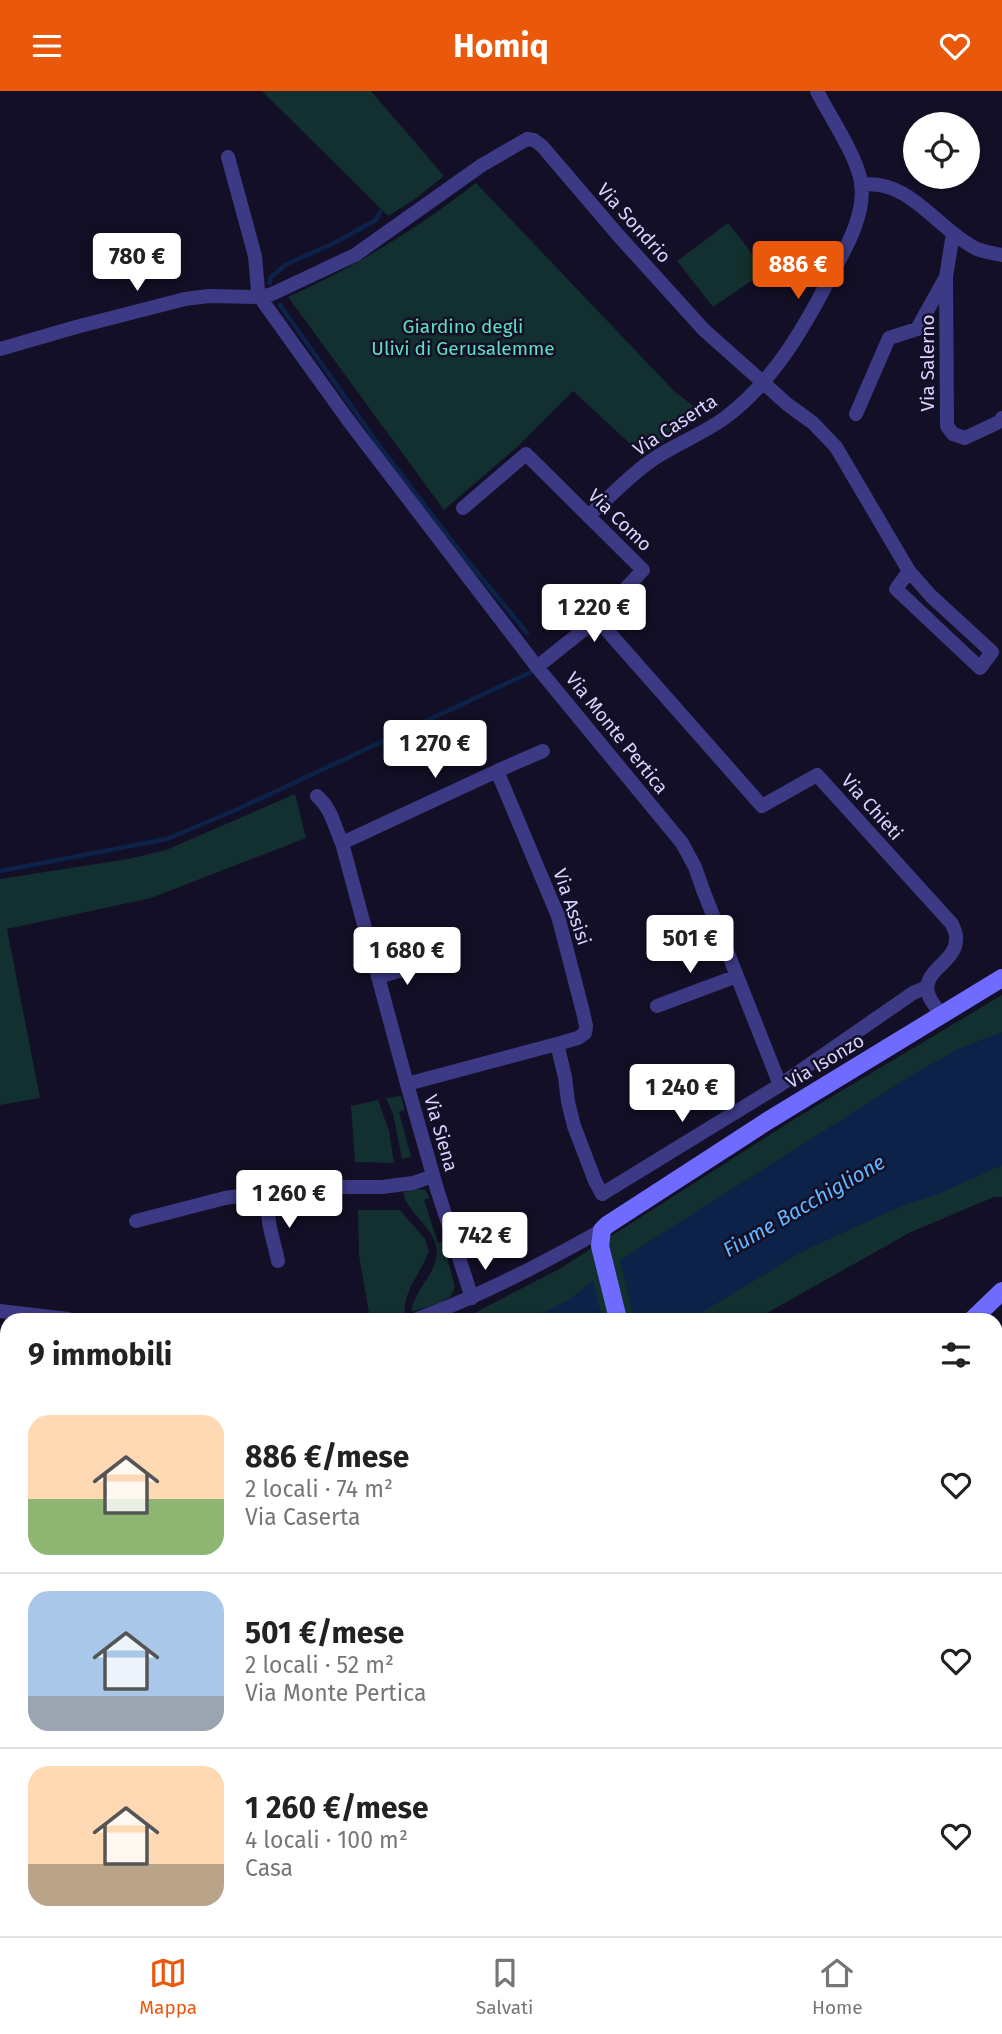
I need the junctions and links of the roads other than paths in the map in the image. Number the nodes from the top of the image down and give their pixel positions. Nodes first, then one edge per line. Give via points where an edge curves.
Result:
1 (817, 91) edge
2 (228, 157) dead end
3 (860, 180) junction
4 (953, 233) junction
5 (1002, 255) edge
6 (946, 277) junction
7 (261, 297) junction
8 (0, 349) edge
9 (763, 382) junction
10 (856, 414) dead end
11 (1002, 418) edge
12 (463, 508) dead end
13 (588, 516) junction
14 (909, 571) junction
15 (597, 619) junction
16 (537, 667) junction
17 (543, 751) dead end
18 (497, 771) junction
19 (317, 796) dead end
20 (342, 843) junction
21 (426, 963) dead end
22 (737, 976) junction
23 (377, 977) junction
24 (1002, 978) edge
25 (927, 987) junction
26 (657, 1006) dead end
27 (942, 1015) junction
28 (557, 1044) junction
29 (407, 1084) junction
30 (780, 1085) junction
31 (433, 1177) junction
32 (270, 1199) junction
33 (136, 1221) dead end
34 (601, 1241) junction
35 (278, 1261) dead end
36 (1002, 1291) edge
37 (472, 1298) junction
38 (1002, 1306) edge
39 (433, 1313) edge
40 (617, 1313) edge
41 (980, 1313) edge
42 (984, 1313) edge

1 - 3 street
2 - 7 street, Via Monte Pertica
3 - 4 street via 903,194
3 - 9 street, Via Caserta via 858,217 844,251 787,353
4 - 5 street via 976,249
4 - 6 street, Via Salerno
6 - 10 street, Via Salerno via 917,329 889,338
6 - 11 street, Via Salerno via 947,426 965,438
7 - 8 street via 186,299
7 - 9 street, Via Sondrio via 355,255 482,165 527,139 534,140 704,330
7 - 16 street, Via Monte Pertica via 348,420
9 - 13 street, Via Caserta via 726,417 648,462
9 - 14 street, Via Sondrio via 836,447
12 - 13 street, Via Como via 526,454
13 - 15 street, Via Como via 643,570
14 - 14 street, Via Sondrio via 895,589 980,669 992,652
15 - 16 street, Via Como
15 - 25 street, Via Chieti via 762,806 817,775 952,924 955,949
16 - 22 street, Via Monte Pertica via 682,843
17 - 18 street
18 - 20 street
18 - 28 street, Via Assisi via 558,916 583,1012 585,1033
19 - 20 street, Via Siena via 331,812
20 - 23 street, Via Siena
21 - 23 street
22 - 26 street
22 - 30 street, Via Monte Pertica
23 - 29 street, Via Siena
24 - 27 main road, Via Isonzo
25 - 27 street
25 - 30 street
27 - 34 main road, Via Isonzo via 624,1213
28 - 29 street, Via Assisi
28 - 30 street, Via Isonzo via 574,1126 602,1194
29 - 31 street, Via Siena
31 - 32 street via 398,1185 301,1191
31 - 37 street, Via Siena
32 - 33 street via 225,1198
32 - 35 street via 269,1222
34 - 37 street, Via Isonzo via 532,1266
34 - 40 main road
36 - 41 main road
37 - 39 street, Via Isonzo
38 - 42 main road

